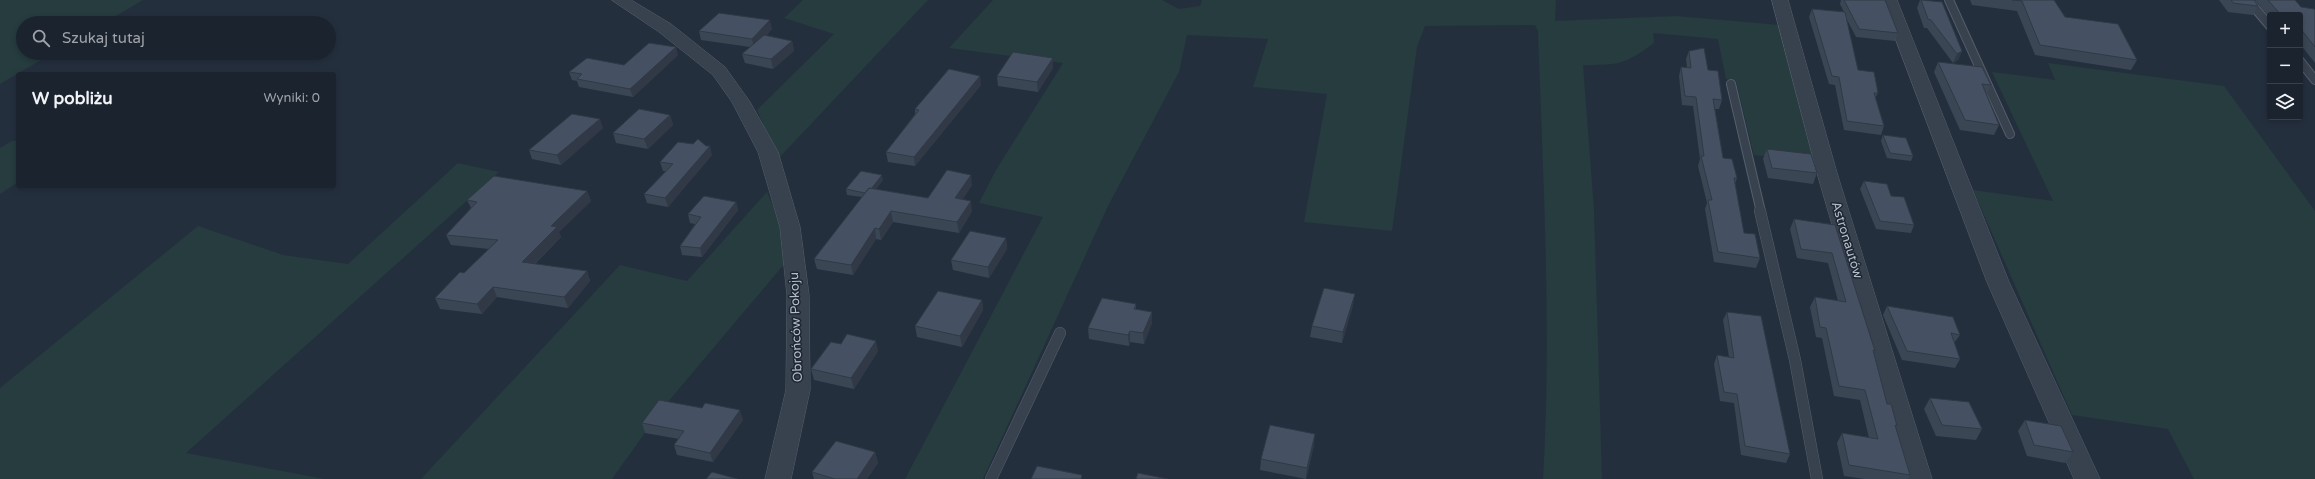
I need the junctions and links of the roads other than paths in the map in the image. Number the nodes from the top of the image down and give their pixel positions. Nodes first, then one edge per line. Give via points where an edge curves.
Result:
1 (620, 0) edge
2 (1780, 0) edge
3 (1889, 0) edge
4 (1949, 0) edge
5 (2248, 0) edge
6 (2267, 22) edge
7 (2303, 65) edge
8 (2315, 80) edge
9 (1731, 84) dead end
10 (2010, 134) dead end
11 (1060, 333) dead end
12 (778, 479) edge
13 (991, 479) edge
14 (1817, 479) edge
15 (1919, 479) edge
16 (2087, 479) edge

1 - 12 street, Obrońców Pokoju via 665,28 719,71 741,102 768,152 790,228 798,295 798,390
2 - 15 street, Astronautów via 1827,173
3 - 16 street via 1998,282
4 - 10 lane
5 - 6 lane
7 - 8 lane
9 - 14 lane via 1795,360
11 - 13 lane

